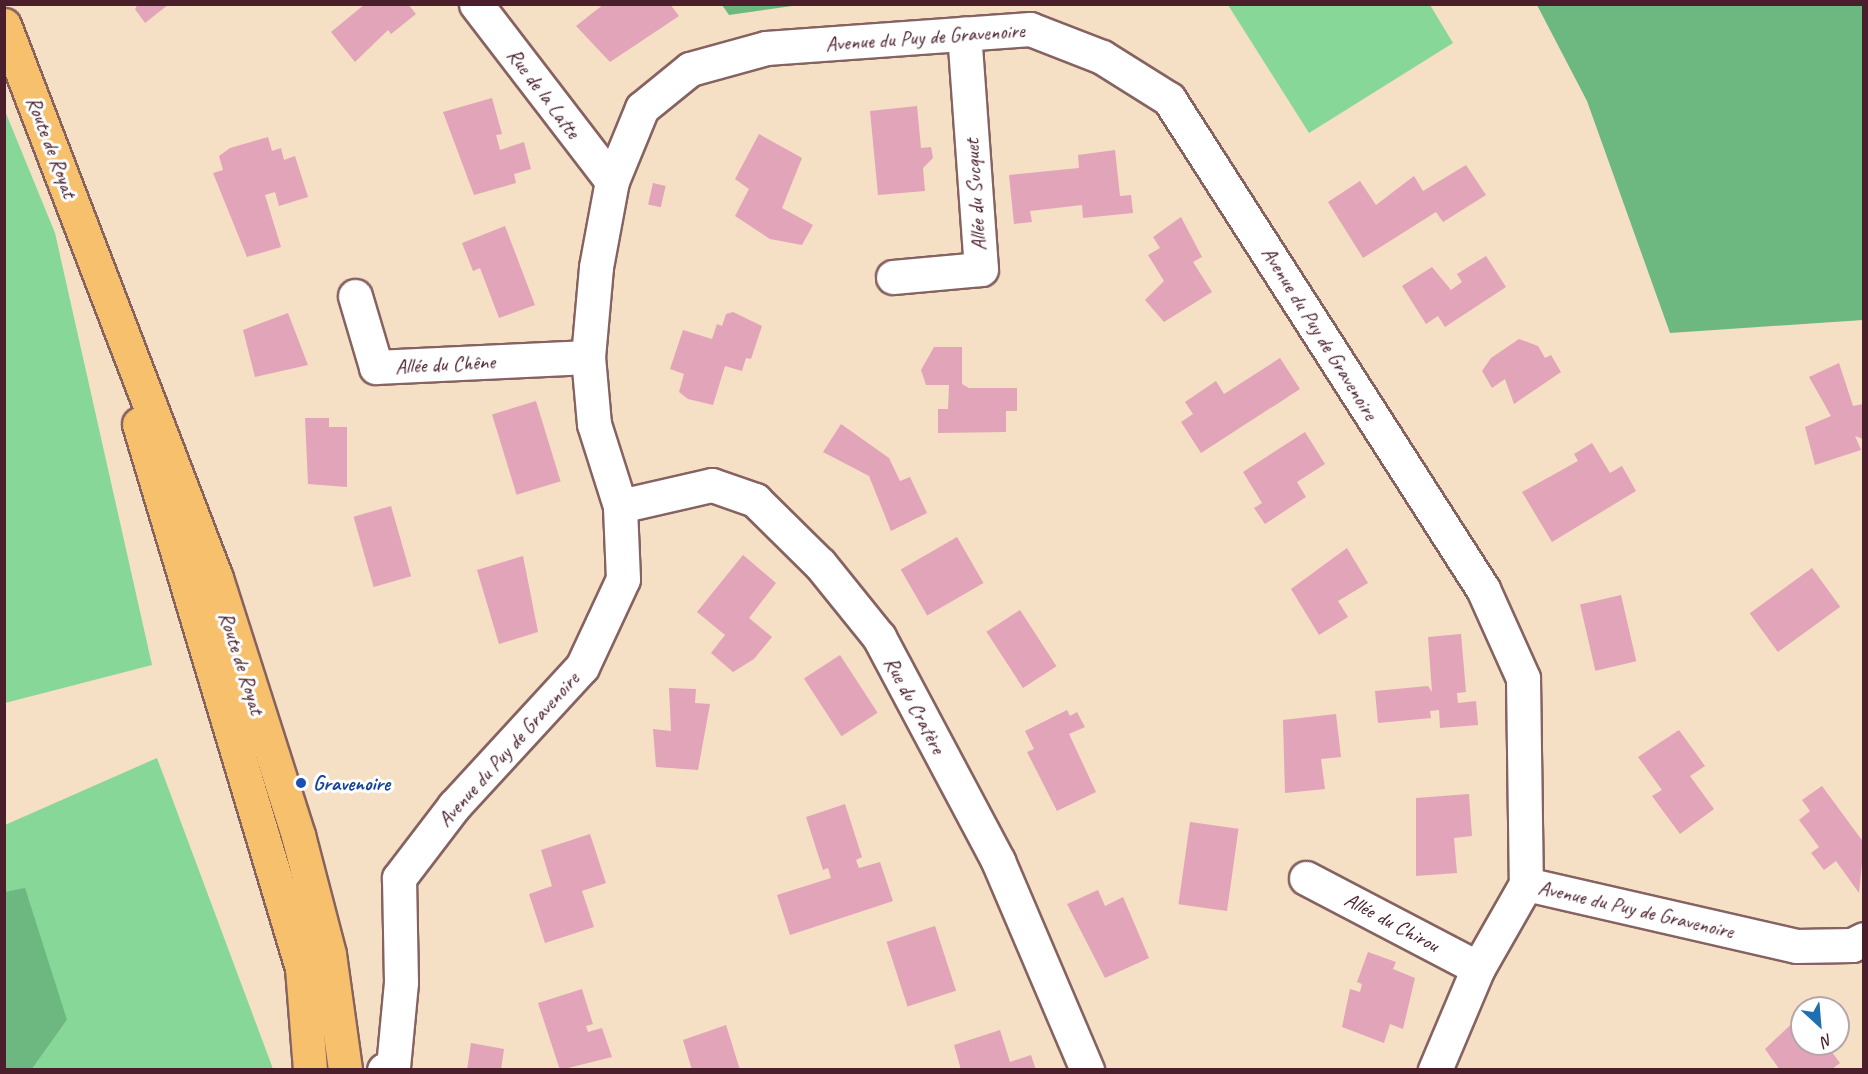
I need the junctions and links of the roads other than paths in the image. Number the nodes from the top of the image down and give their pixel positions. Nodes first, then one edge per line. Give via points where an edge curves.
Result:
1 (476, 4) edge
2 (4, 25) edge
3 (964, 34) junction
4 (612, 181) junction
5 (100, 268) junction
6 (893, 277) dead end
7 (355, 296) dead end
8 (588, 357) junction
9 (620, 506) junction
10 (1306, 878) dead end
11 (1526, 884) junction
12 (1863, 939) edge
13 (1478, 968) junction
14 (390, 1069) edge
15 (310, 1070) edge
16 (345, 1070) edge
17 (1087, 1070) edge
18 (1435, 1070) edge

1 - 4 street, Rue de la Latte
2 - 5 main road, Route de Royat
3 - 4 street, Avenue du Puy de Gravenoire via 766,48 690,69 642,108
3 - 6 street, Allée du Sucquet via 981,269
3 - 11 street, Avenue du Puy de Gravenoire via 1030,29 1102,57 1168,99 1221,177 1483,589 1523,678
4 - 8 street, Avenue du Puy de Gravenoire via 596,267
5 - 15 main road, Route de Royat via 142,436 303,968
5 - 16 main road, Route de Royat via 216,578 298,835 329,954
7 - 8 street, Allée du Chêne via 376,367
8 - 9 street, Avenue du Puy de Gravenoire via 594,424
9 - 14 street, Avenue du Puy de Gravenoire via 622,579 582,667 454,806 399,878 401,981
9 - 17 street, Rue du Cratère via 712,485 755,500 820,564 879,637 998,861
10 - 13 street, Allée du Chirou
11 - 12 street, Avenue du Puy de Gravenoire via 1796,946 1852,945
11 - 13 street
13 - 18 street

